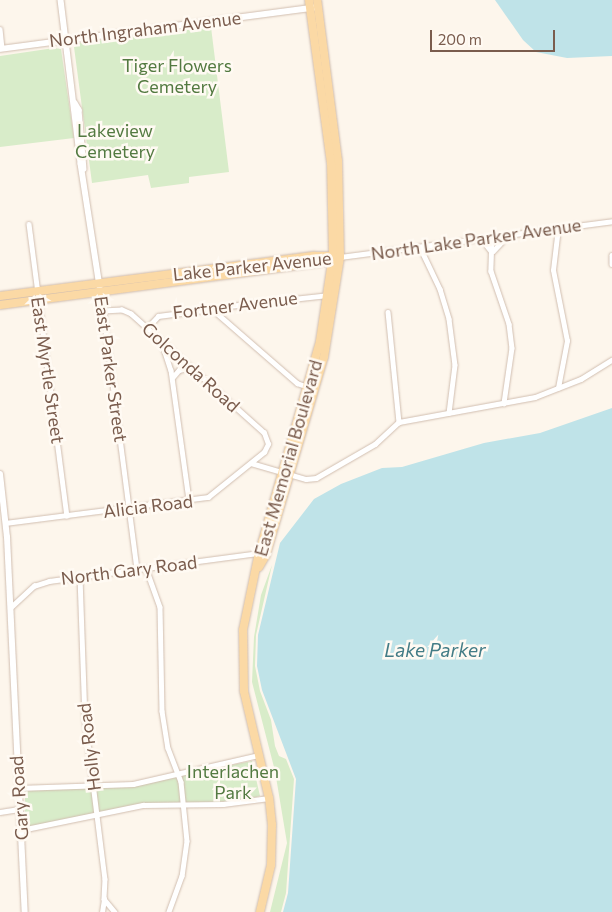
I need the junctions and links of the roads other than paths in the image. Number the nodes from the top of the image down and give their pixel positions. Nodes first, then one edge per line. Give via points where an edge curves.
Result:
1 (61, 0) edge
2 (313, 4) edge
3 (0, 30) edge
4 (66, 39) junction
5 (1, 48) edge
6 (324, 110) junction
7 (334, 126) junction
8 (612, 221) edge
9 (29, 224) dead end
10 (558, 228) junction
11 (510, 234) junction
12 (334, 236) junction
13 (492, 237) junction
14 (481, 238) junction
15 (420, 247) junction
16 (492, 252) junction
17 (612, 255) edge
18 (314, 256) junction
19 (335, 258) junction
20 (612, 264) edge
21 (100, 288) junction
22 (329, 295) junction
23 (0, 296) edge
24 (38, 296) junction
25 (0, 304) edge
26 (103, 311) junction
27 (217, 311) junction
28 (388, 312) dead end
29 (147, 328) junction
30 (162, 341) junction
31 (612, 360) edge
32 (191, 368) junction
33 (172, 378) junction
34 (308, 387) junction
35 (558, 388) junction
36 (504, 403) junction
37 (449, 413) junction
38 (399, 422) junction
39 (268, 442) joint
40 (252, 463) junction
41 (287, 473) junction
42 (0, 474) edge
43 (189, 500) junction
44 (129, 508) junction
45 (67, 516) junction
46 (5, 523) junction
47 (259, 553) junction
48 (146, 568) junction
49 (258, 568) junction
50 (137, 569) junction
51 (80, 577) junction
52 (9, 609) junction
53 (259, 755) junction
54 (178, 775) junction
55 (93, 786) junction
56 (18, 788) junction
57 (269, 798) junction
58 (183, 804) junction
59 (20, 809) junction
60 (0, 812) edge
61 (97, 814) junction
62 (21, 830) junction
63 (104, 899) junction
64 (25, 912) edge
65 (102, 912) edge
66 (115, 912) edge
67 (169, 912) edge
68 (260, 912) edge

1 - 4 street, East Parker Street
2 - 4 street, North Ingraham Avenue
2 - 6 main road, East Memorial Boulevard
2 - 7 main road, East Memorial Boulevard
3 - 5 street
4 - 5 street, North Ingraham Avenue
4 - 21 street, East Parker Street
6 - 7 main road
6 - 12 main road, East Memorial Boulevard
7 - 19 main road, East Memorial Boulevard via 341,200
8 - 10 street, North Lake Parker Avenue
9 - 24 street, East Myrtle Street
10 - 11 street, North Lake Parker Avenue
10 - 35 street via 553,270 567,341
11 - 13 street, North Lake Parker Avenue
11 - 16 street
12 - 18 main road via 326,250
12 - 19 main road, East Memorial Boulevard
13 - 14 street, North Lake Parker Avenue
13 - 16 street
14 - 15 street, North Lake Parker Avenue
14 - 16 street
15 - 19 street, North Lake Parker Avenue
15 - 37 street via 440,289 449,319 455,365
16 - 36 street via 492,278 512,340 512,367
17 - 20 street
18 - 19 main road, Lake Parker Avenue
18 - 21 main road, Lake Parker Avenue
19 - 21 main road, Lake Parker Avenue
19 - 22 main road, East Memorial Boulevard
19 - 41 main road, East Memorial Boulevard via 327,345
21 - 24 main road, Lake Parker Avenue
21 - 26 street, East Parker Street
22 - 27 street, Fortner Avenue via 229,306
22 - 34 main road, East Memorial Boulevard
23 - 24 main road, Lake Parker Avenue
24 - 25 main road, Lake Parker Avenue
24 - 45 street, East Myrtle Street
26 - 29 street, Golconda Road via 127,311
26 - 44 street, East Parker Street
27 - 29 street, Fortner Avenue via 207,309 158,316
27 - 34 street via 297,382
28 - 38 street
29 - 30 street, Golconda Road
30 - 32 street, Golconda Road
30 - 33 street
31 - 35 street
32 - 33 street via 179,370
32 - 39 street, Golconda Road via 264,433
33 - 43 street
34 - 41 main road, East Memorial Boulevard
35 - 36 street
36 - 37 street
37 - 38 street
38 - 41 street via 375,444 316,478 306,479
39 - 40 street, Alicia Road via 264,452
40 - 41 street
40 - 43 street, Alicia Road via 213,494
41 - 47 main road, East Memorial Boulevard
41 - 49 main road, East Memorial Boulevard
42 - 46 main road, Gary Road
43 - 44 street, Alicia Road
44 - 45 street, Alicia Road
44 - 50 street, East Parker Street
45 - 46 street, Alicia Road
46 - 52 main road, Gary Road
47 - 48 street, North Gary Road
47 - 49 main road, East Memorial Boulevard
48 - 50 street, North Gary Road
48 - 54 street via 160,607 163,718 168,748
49 - 53 main road, East Memorial Boulevard via 246,613 242,659 247,708
50 - 51 street, North Gary Road
51 - 52 street, North Gary Road via 34,586
51 - 55 street, Holly Road via 81,673
52 - 56 main road, Gary Road
53 - 54 street
53 - 57 main road, East Memorial Boulevard
54 - 55 street via 133,784
54 - 58 street
55 - 56 street
55 - 61 street, Holly Road
56 - 59 main road, Gary Road
57 - 58 street via 223,804
57 - 68 main road, East Memorial Boulevard via 271,865
58 - 61 street via 143,805
58 - 67 street via 187,841 184,864
59 - 60 street
59 - 62 main road, Gary Road
61 - 62 street
61 - 63 street, Holly Road
62 - 64 main road, Gary Road
63 - 65 street, Holly Road
63 - 66 street

